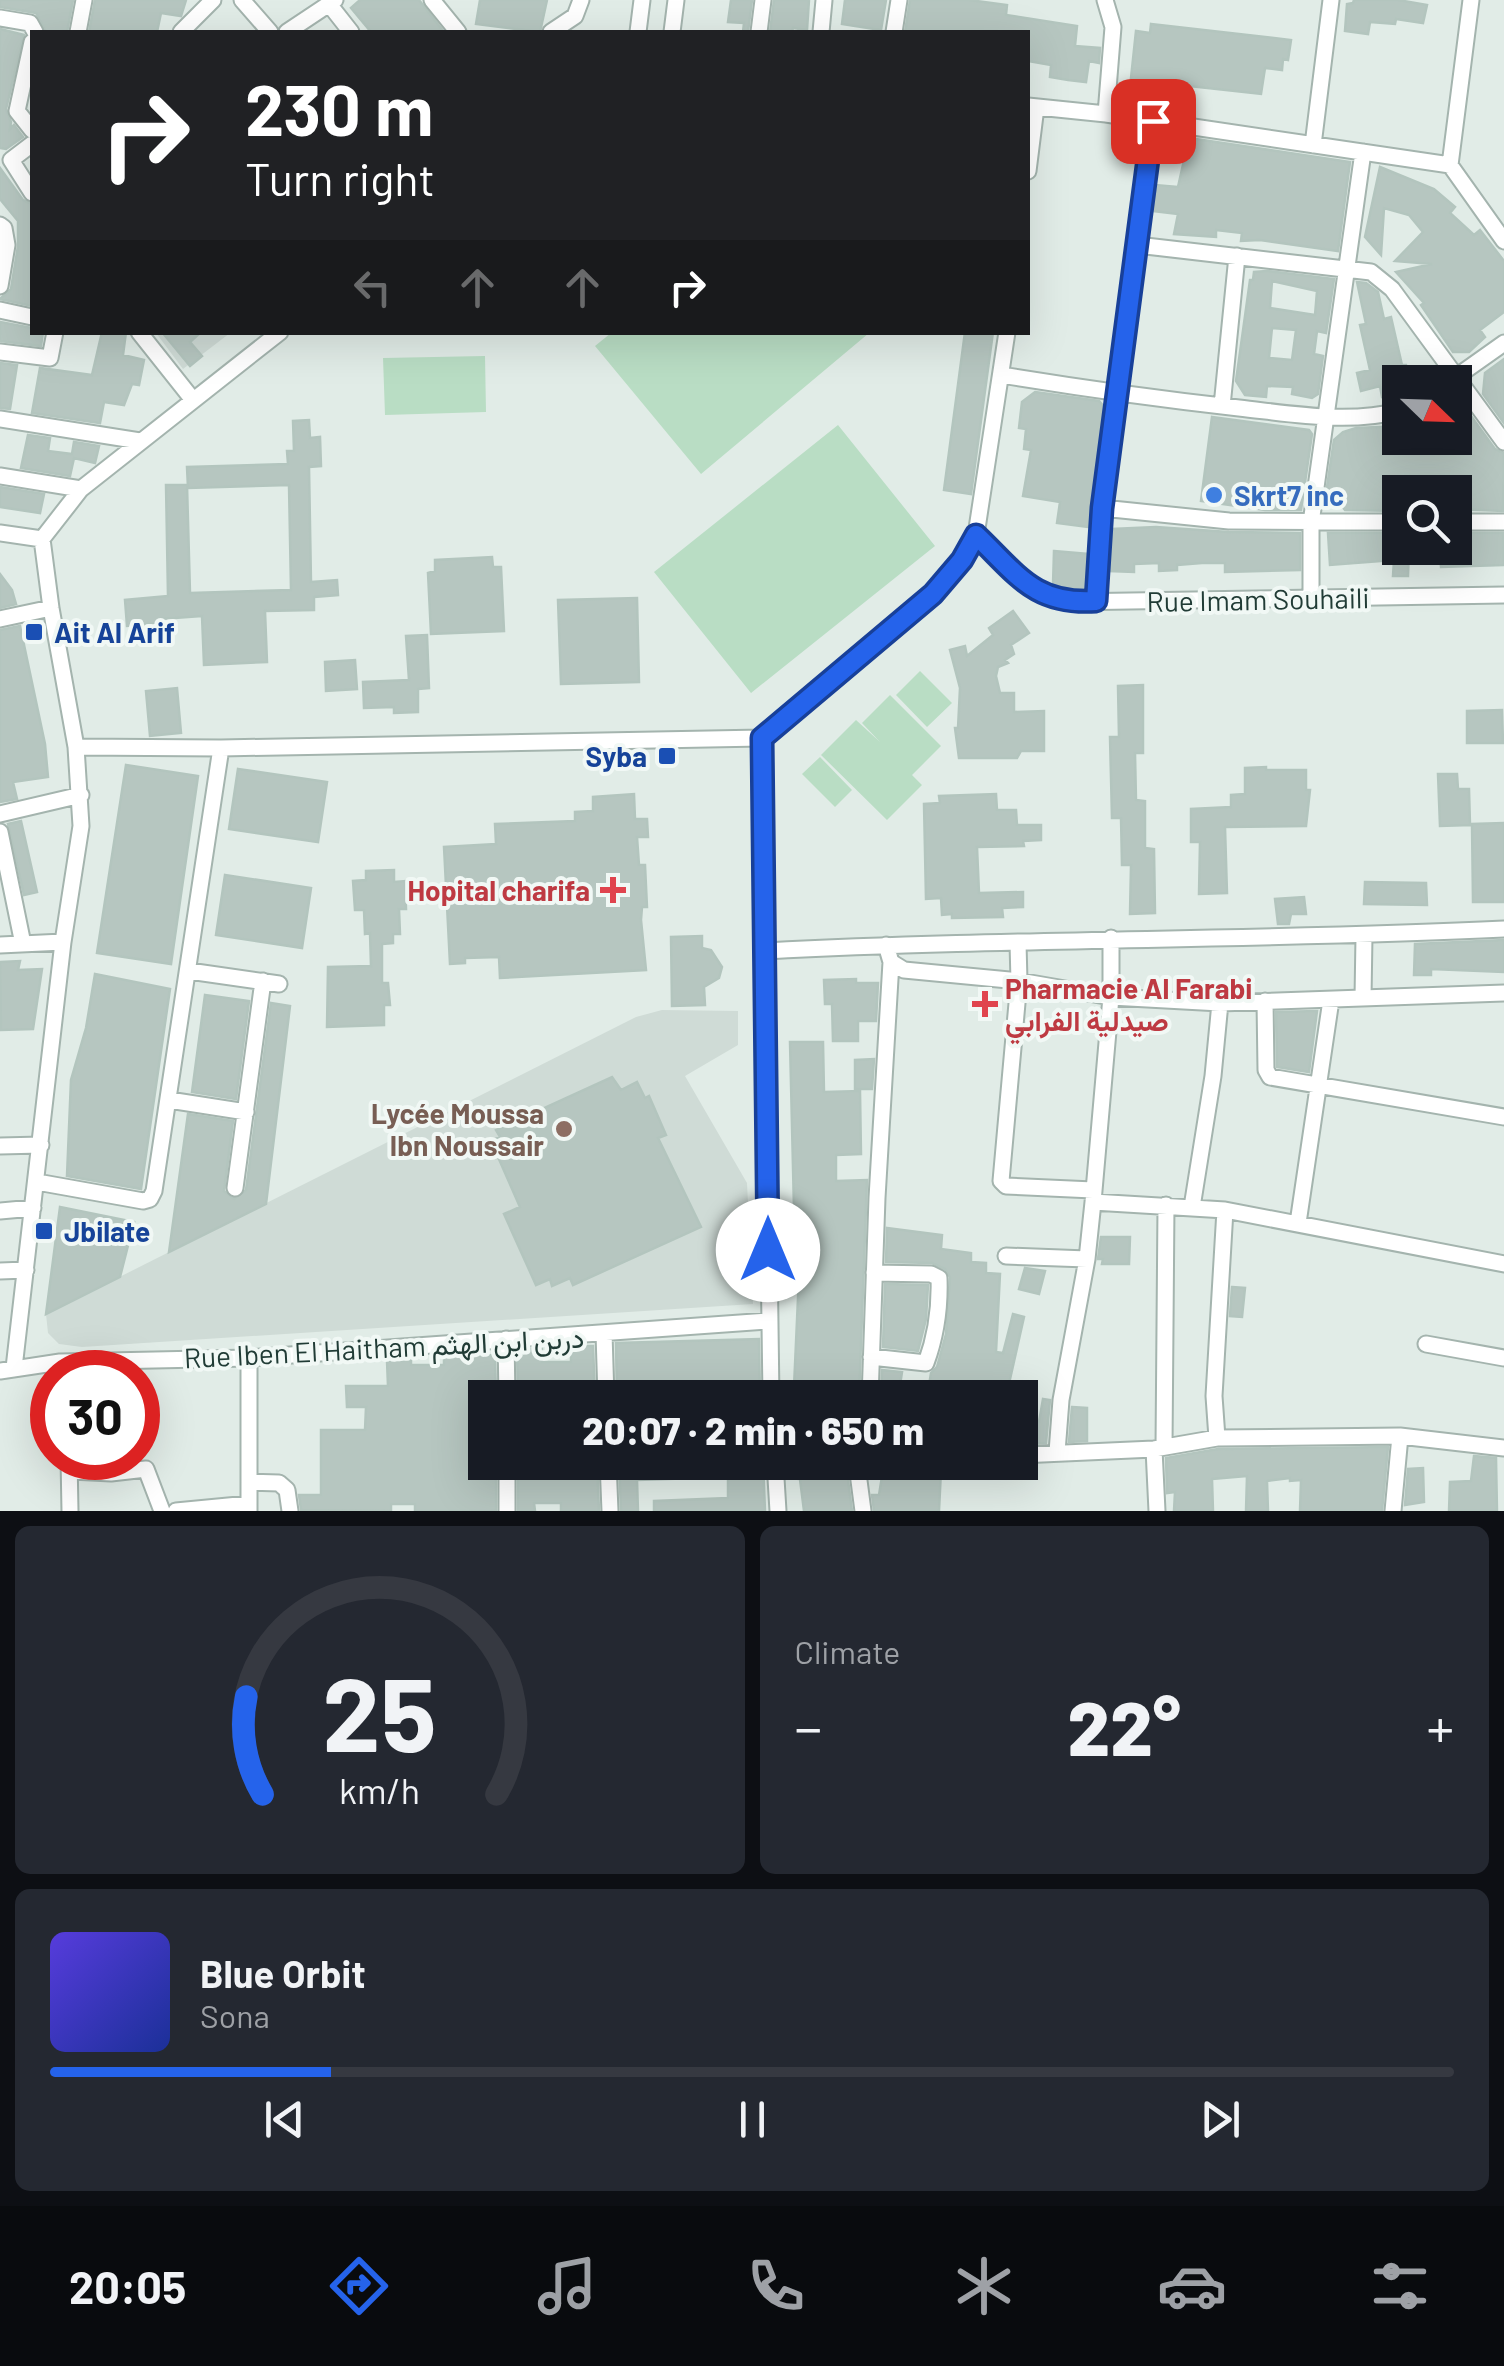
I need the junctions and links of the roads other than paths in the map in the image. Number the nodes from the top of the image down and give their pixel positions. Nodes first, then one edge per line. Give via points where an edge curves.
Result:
1 (84, 0) edge
2 (213, 0) edge
3 (242, 0) edge
4 (432, 0) edge
5 (581, 0) edge
6 (642, 0) edge
7 (676, 0) edge
8 (763, 0) edge
9 (824, 0) edge
10 (899, 0) edge
11 (1105, 0) edge
12 (1331, 0) edge
13 (1470, 0) edge
14 (332, 2) edge
15 (0, 18) edge
16 (33, 30) edge
17 (78, 30) edge
18 (183, 30) edge
19 (268, 30) edge
20 (289, 30) edge
21 (350, 30) edge
22 (456, 30) edge
23 (554, 30) edge
24 (638, 30) edge
25 (672, 30) edge
26 (759, 30) edge
27 (821, 30) edge
28 (894, 30) edge
29 (30, 52) edge
30 (1032, 107) edge
31 (0, 109) edge
32 (18, 112) junction
33 (1106, 114) junction
34 (1153, 121) junction
35 (30, 127) edge
36 (1030, 139) edge
37 (1313, 144) junction
38 (30, 146) edge
39 (1362, 152) junction
40 (1450, 165) junction
41 (30, 190) edge
42 (0, 225) edge
43 (1504, 241) edge
44 (1138, 245) junction
45 (1237, 256) junction
46 (1347, 270) junction
47 (0, 286) edge
48 (0, 310) edge
49 (30, 317) edge
50 (54, 335) edge
51 (141, 335) edge
52 (276, 335) edge
53 (1007, 335) edge
54 (1504, 344) edge
55 (0, 352) edge
56 (1442, 365) edge
57 (1472, 367) edge
58 (1002, 375) junction
59 (1118, 394) junction
60 (193, 400) junction
61 (1472, 403) edge
62 (1222, 406) junction
63 (1382, 416) edge
64 (1327, 418) junction
65 (0, 419) edge
66 (140, 441) junction
67 (1504, 442) edge
68 (0, 476) edge
69 (81, 489) junction
70 (1102, 508) junction
71 (1382, 522) edge
72 (1472, 522) edge
73 (1504, 522) edge
74 (1311, 523) junction
75 (0, 532) edge
76 (976, 535) junction
77 (42, 539) junction
78 (1504, 595) edge
79 (1312, 599) junction
80 (1096, 601) junction
81 (51, 608) junction
82 (0, 619) edge
83 (762, 738) junction
84 (76, 747) junction
85 (221, 748) junction
86 (81, 795) junction
87 (0, 814) edge
88 (0, 832) edge
89 (1504, 930) edge
90 (1364, 936) junction
91 (1112, 938) junction
92 (63, 942) junction
93 (23, 944) junction
94 (1018, 944) junction
95 (0, 945) edge
96 (886, 945) junction
97 (766, 951) junction
98 (891, 962) junction
99 (188, 971) junction
100 (1019, 981) junction
101 (1504, 994) edge
102 (1111, 997) junction
103 (1363, 998) junction
104 (1331, 1000) junction
105 (1265, 1001) junction
106 (1220, 1003) junction
107 (1318, 1086) junction
108 (169, 1100) junction
109 (246, 1112) junction
110 (1504, 1117) edge
111 (41, 1144) junction
112 (0, 1146) edge
113 (37, 1182) junction
114 (235, 1188) dead end
115 (1093, 1196) junction
116 (1166, 1205) junction
117 (1192, 1206) junction
118 (33, 1208) junction
119 (0, 1210) edge
120 (1224, 1210) junction
121 (1298, 1223) junction
122 (1006, 1256) dead end
123 (1087, 1259) junction
124 (1504, 1264) edge
125 (0, 1270) edge
126 (26, 1270) junction
127 (874, 1272) junction
128 (19, 1320) junction
129 (0, 1321) edge
130 (768, 1321) junction
131 (604, 1334) junction
132 (506, 1339) junction
133 (1426, 1344) dead end
134 (872, 1357) junction
135 (249, 1358) junction
136 (1504, 1358) edge
137 (160, 1363) edge
138 (7, 1369) edge
139 (507, 1380) edge
140 (605, 1380) edge
141 (771, 1380) edge
142 (871, 1380) edge
143 (1400, 1436) junction
144 (1217, 1438) junction
145 (1159, 1448) junction
146 (1504, 1448) edge
147 (1058, 1452) junction
148 (1038, 1454) edge
149 (70, 1480) edge
150 (150, 1480) edge
151 (507, 1480) edge
152 (609, 1480) edge
153 (776, 1480) edge
154 (859, 1480) edge
155 (250, 1482) junction
156 (250, 1508) edge
157 (70, 1511) edge
158 (162, 1511) edge
159 (176, 1511) edge
160 (290, 1511) edge
161 (508, 1511) edge
162 (610, 1511) edge
163 (778, 1511) edge
164 (863, 1511) edge
165 (1156, 1511) edge
166 (1393, 1511) edge

1 - 17 street
2 - 18 street
3 - 19 street
4 - 22 street
5 - 23 street via 575,16
6 - 24 street
7 - 25 street
8 - 26 street
9 - 27 street
10 - 28 street
11 - 33 street via 1113,26
12 - 37 street
13 - 40 street
14 - 20 street
14 - 21 street
15 - 16 street via 30,22
29 - 32 street
30 - 33 street
30 - 36 street
31 - 32 street
32 - 35 street
33 - 34 street
34 - 37 street
34 - 44 street
37 - 39 street
38 - 41 street via 11,160
39 - 40 street
39 - 46 street
40 - 43 street
42 - 47 street via 7,245
44 - 45 street
44 - 59 street
45 - 46 street
45 - 62 street
46 - 56 street via 1381,278
46 - 64 street
48 - 49 street
50 - 55 street via 50,358
51 - 60 street
52 - 60 street
53 - 58 street
54 - 57 street
58 - 59 street
58 - 76 street
59 - 62 street
59 - 70 street
60 - 66 street
61 - 67 street
62 - 64 street
63 - 64 street
64 - 74 street
65 - 66 street
66 - 69 street
68 - 69 street
69 - 77 street
70 - 74 street
70 - 80 street
71 - 74 street
72 - 73 street
74 - 79 street
75 - 77 street
76 - 80 street, Rue Imam Souhaili via 1046,596
76 - 83 street via 933,594
77 - 81 street
78 - 79 street, Rue Imam Souhaili
79 - 80 street, Rue Imam Souhaili
81 - 82 street
81 - 84 street
83 - 85 street
83 - 97 street
84 - 85 street
84 - 86 street
85 - 99 street
86 - 87 street
86 - 92 street
88 - 93 street
89 - 90 street
90 - 91 street
90 - 103 street
91 - 94 street
91 - 102 street
92 - 93 street
92 - 111 street
93 - 95 street
94 - 96 street
94 - 100 street
96 - 97 street
96 - 98 street
97 - 130 street
98 - 100 street via 904,970
98 - 127 street
99 - 108 street
99 - 109 street via 271,982
100 - 102 street
100 - 115 street via 1001,1180 1006,1186
101 - 103 street
102 - 106 street
102 - 115 street
103 - 104 street
104 - 105 street
104 - 107 street
105 - 106 street
105 - 107 street via 1267,1074
106 - 117 street
107 - 110 street
107 - 121 street
108 - 109 street
108 - 113 street via 150,1199
109 - 114 street
111 - 112 street
111 - 113 street
113 - 118 street
115 - 116 street
115 - 123 street
116 - 117 street
116 - 145 street
117 - 120 street
118 - 119 street
118 - 126 street
120 - 121 street
120 - 144 street
121 - 124 street
122 - 123 street
123 - 147 street
125 - 126 street
126 - 128 street
127 - 134 street
127 - 134 street via 931,1274 940,1284 926,1363
128 - 129 street
128 - 138 street
130 - 131 street, Rue Iben El Haitham دربن ابن الهثم
130 - 141 street
131 - 132 street, Rue Iben El Haitham دربن ابن الهثم
131 - 140 street
132 - 135 street, Rue Iben El Haitham دربن ابن الهثم
132 - 139 street
133 - 136 street
134 - 142 street
135 - 137 street, Rue Iben El Haitham دربن ابن الهثم
135 - 155 street
143 - 144 street
143 - 146 street
143 - 166 street
144 - 145 street
145 - 147 street
145 - 165 street
147 - 148 street
149 - 157 street
150 - 158 street
151 - 161 street
152 - 162 street
153 - 163 street
154 - 164 street
155 - 156 street
155 - 160 street via 282,1485
156 - 159 street

